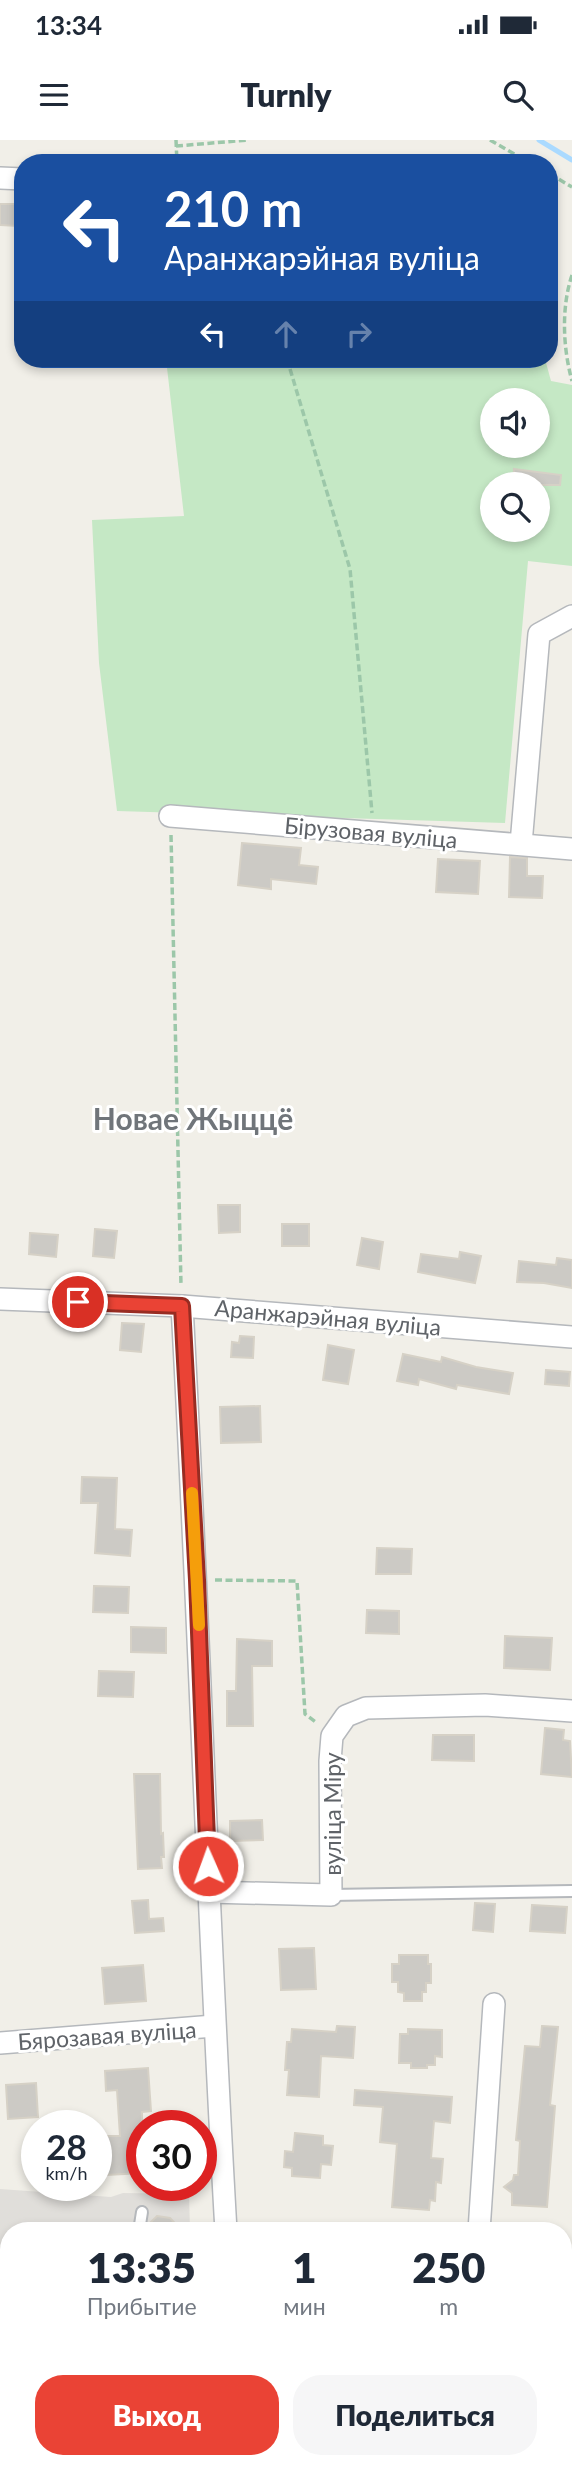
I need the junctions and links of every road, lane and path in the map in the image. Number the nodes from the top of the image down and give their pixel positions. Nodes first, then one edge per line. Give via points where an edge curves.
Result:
1 (176, 140) edge
2 (249, 140) edge
3 (490, 140) edge
4 (176, 146) junction
5 (176, 154) edge
6 (514, 154) edge
7 (572, 275) edge
8 (290, 368) edge
9 (572, 381) edge
10 (572, 616) edge
11 (170, 816) joint
12 (373, 832) junction
13 (522, 844) junction
14 (572, 849) edge
15 (0, 1299) edge
16 (182, 1306) junction
17 (572, 1337) edge
18 (197, 1580) junction
19 (572, 1711) edge
20 (332, 1736) junction
21 (572, 1891) edge
22 (209, 1892) junction
23 (331, 1895) junction
24 (494, 2004) dead end
25 (214, 2026) junction
26 (0, 2043) edge
27 (142, 2212) dead end
28 (140, 2222) edge
29 (225, 2222) edge
30 (480, 2222) edge

1 - 4 path
2 - 4 path
3 - 6 path
4 - 5 path
7 - 9 path via 566,291 565,355
8 - 12 path via 350,569
10 - 13 street via 539,634
11 - 12 street, Бірузовая вуліца
11 - 16 path
12 - 13 street, Бірузовая вуліца
13 - 14 street, Бірузовая вуліца
15 - 16 street, Аранжарэйная вуліца
16 - 17 street, Аранжарэйная вуліца
16 - 18 street
18 - 20 path via 297,1581 305,1714
18 - 22 street
19 - 20 street, вуліца Міру via 485,1705 366,1708 346,1716
20 - 23 street, вуліца Міру
21 - 23 lane
22 - 23 street, вуліца Міру
22 - 25 street
24 - 30 street
25 - 26 street, Бярозавая вуліца
25 - 29 street
27 - 28 lane

